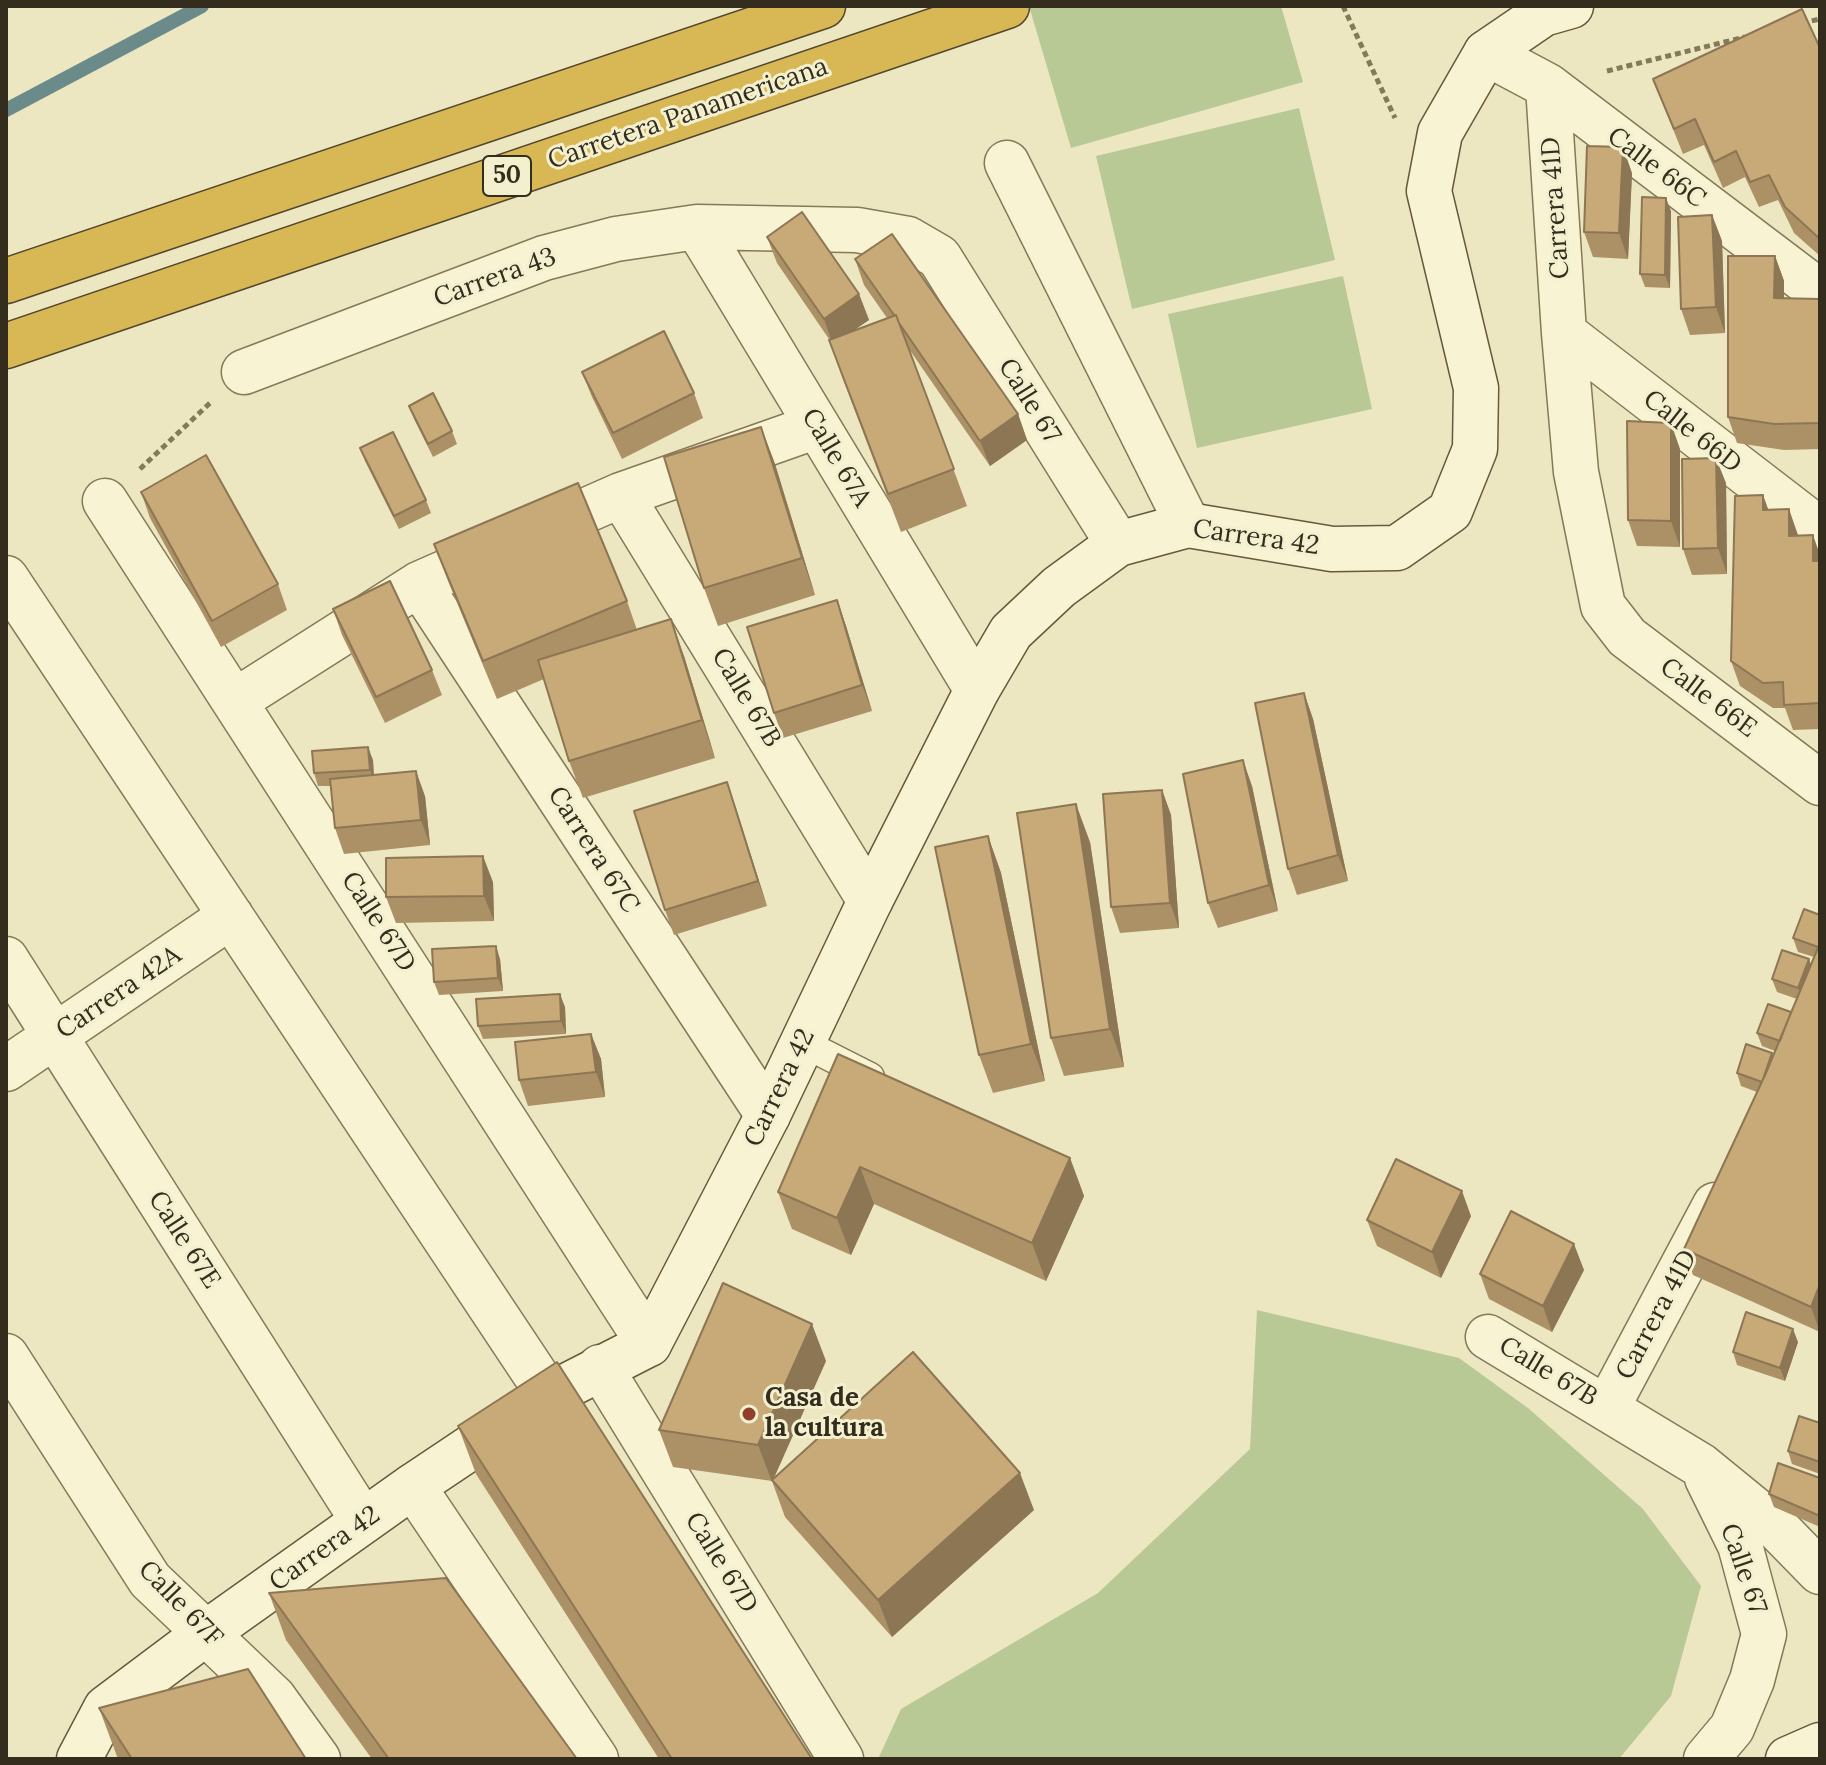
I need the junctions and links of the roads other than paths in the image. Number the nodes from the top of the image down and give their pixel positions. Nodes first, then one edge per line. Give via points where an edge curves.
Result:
1 (823, 6) edge
2 (1007, 6) edge
3 (1571, 6) edge
4 (1486, 53) junction
5 (1548, 86) junction
6 (1007, 163) dead end
7 (697, 227) junction
8 (939, 257) joint
9 (6, 281) edge
10 (1820, 292) edge
11 (1564, 333) junction
12 (6, 346) edge
13 (244, 372) road end
14 (817, 426) junction
15 (621, 495) junction
16 (105, 501) road end
17 (1188, 525) junction
18 (1820, 530) edge
19 (1118, 544) junction
20 (6, 578) edge
21 (419, 584) junction
22 (1603, 606) joint
23 (977, 690) junction
24 (235, 701) junction
25 (1820, 783) edge
26 (870, 901) junction
27 (231, 916) junction
28 (6, 959) edge
29 (55, 1037) junction
30 (803, 1043) junction
31 (6, 1069) edge
32 (888, 1087) edge
33 (768, 1115) junction
34 (1733, 1164) edge
35 (1488, 1337) dead end
36 (649, 1344) junction
37 (6, 1356) edge
38 (600, 1367) junction
39 (549, 1395) junction
40 (1607, 1408) junction
41 (1700, 1465) junction
42 (413, 1486) junction
43 (1795, 1487) edge
44 (363, 1521) junction
45 (1776, 1527) junction
46 (1820, 1572) edge
47 (206, 1633) junction
48 (1820, 1745) edge
49 (79, 1758) edge
50 (318, 1759) edge
51 (596, 1759) edge
52 (841, 1759) edge
53 (1706, 1759) edge
54 (1788, 1759) edge

1 - 9 highway, 50
2 - 12 highway, Carretera Panamericana / 50
3 - 4 street via 1543,14
4 - 5 street, Calle 66C
4 - 17 street, Carrera 42 via 1440,133 1429,191 1476,388 1475,449 1450,511 1397,548 1332,549
5 - 10 street, Calle 66C
5 - 11 street, Carrera 41D
6 - 17 street
7 - 8 street, Carrera 43 via 857,230 908,239
7 - 13 street, Carrera 43 via 616,239 544,258
7 - 14 street, Calle 67A
8 - 19 street, Calle 67
11 - 18 street, Calle 66D
11 - 22 street, Carrera 41D via 1576,472
14 - 15 street
14 - 23 street, Calle 67A
15 - 21 street
15 - 26 street, Calle 67B
16 - 24 street, Calle 67D
17 - 19 street, Carrera 42
19 - 23 street, Carrera 42 via 1059,587 1011,632
20 - 27 street
21 - 24 street
21 - 33 street, Carrera 67C
22 - 25 street, Calle 66E via 1627,637
23 - 26 street, Carrera 42
24 - 36 street, Calle 67D
26 - 30 street, Carrera 42
27 - 29 street, Carrera 42A
27 - 39 street
28 - 29 street, Calle 67E
29 - 31 street, Carrera 42A
29 - 44 street, Calle 67E
30 - 32 lane
30 - 33 street, Carrera 42
33 - 36 street, Carrera 42
34 - 40 street, Carrera 41D
35 - 40 street, Calle 67B
36 - 38 street, Carrera 42
37 - 47 street, Calle 67F via 150,1580
38 - 39 street, Carrera 42
38 - 52 street, Calle 67D
39 - 42 street, Carrera 42
40 - 41 street, Calle 67
41 - 45 street, Calle 67
41 - 53 street, Calle 67 via 1740,1545 1764,1634 1732,1728
42 - 44 street, Carrera 42
42 - 51 street
43 - 45 street
44 - 47 street, Carrera 42
45 - 46 street, Calle 67
47 - 49 street, Carrera 42 via 106,1708
47 - 50 street, Calle 67F via 274,1698
48 - 54 street

